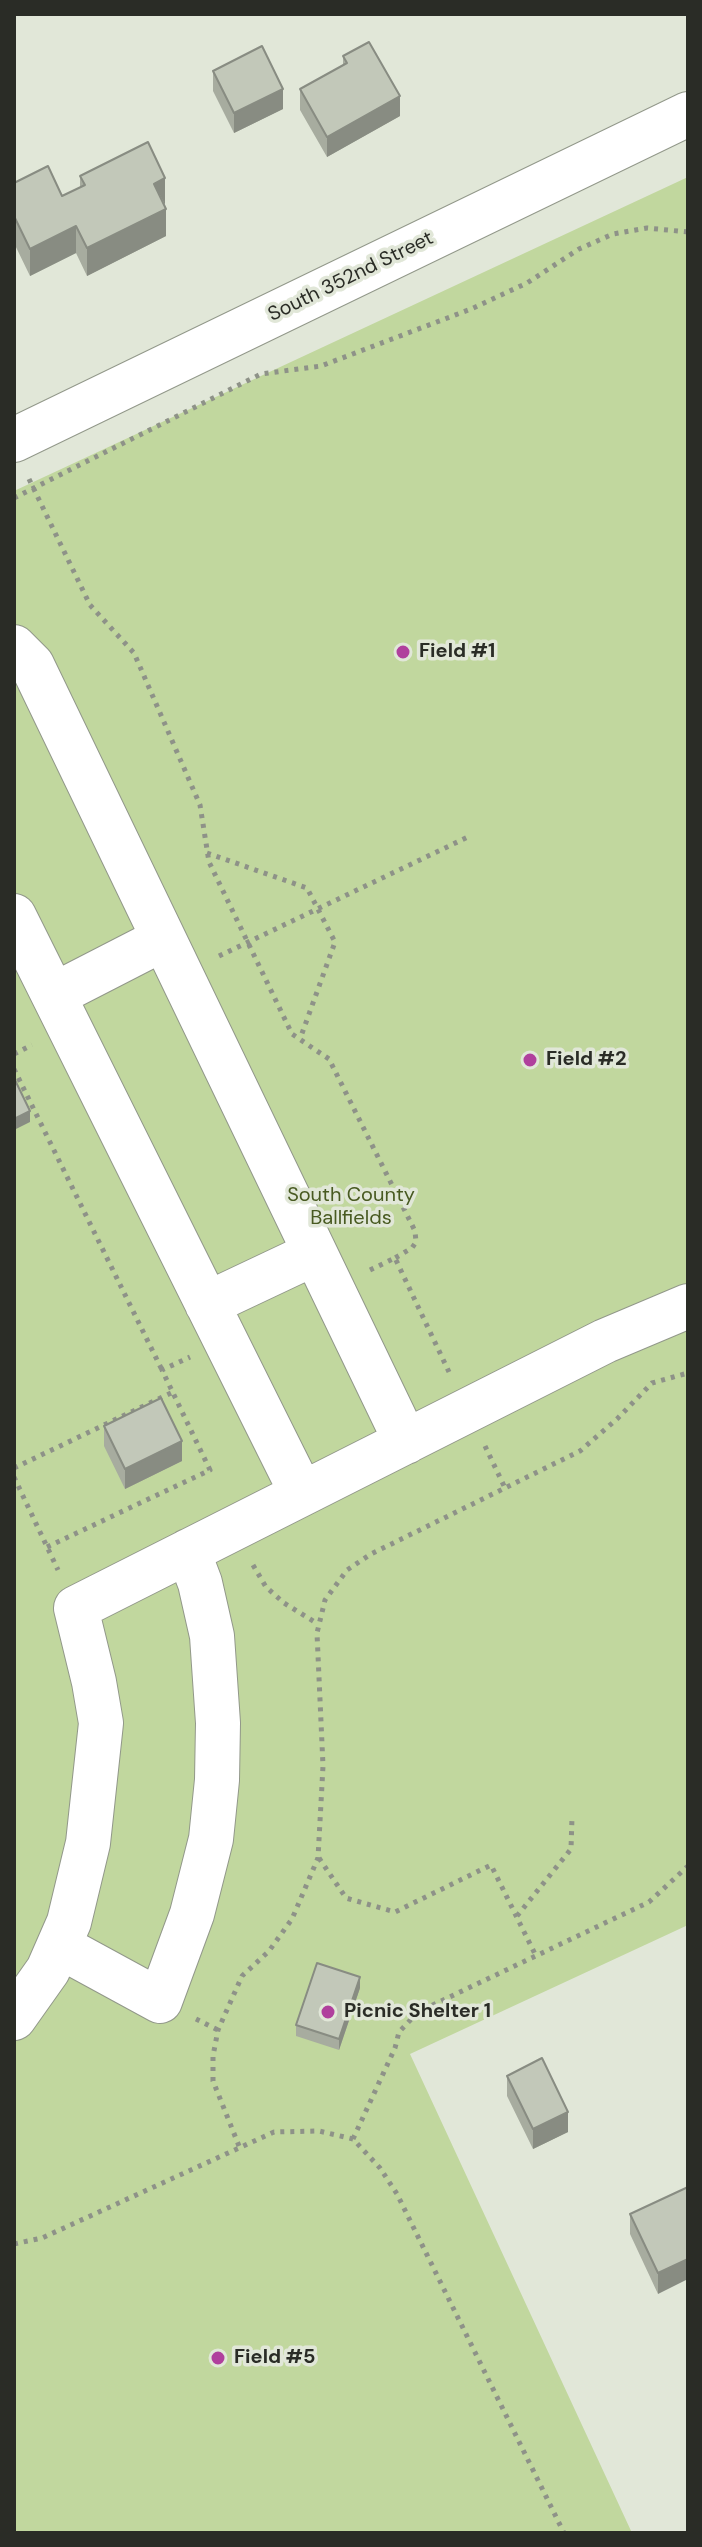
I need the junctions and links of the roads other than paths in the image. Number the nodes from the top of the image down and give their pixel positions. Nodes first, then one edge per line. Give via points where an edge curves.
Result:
1 (688, 114) edge
2 (20, 458) edge
3 (14, 647) edge
4 (14, 916) edge
5 (163, 939) junction
6 (54, 995) junction
7 (315, 1253) junction
8 (207, 1304) junction
9 (688, 1306) edge
10 (406, 1442) junction
11 (302, 1494) junction
12 (188, 1551) junction
13 (59, 1946) junction
14 (14, 2018) edge

1 - 2 street, South 352nd Street
3 - 5 street via 32,665
4 - 6 street
5 - 6 street
5 - 7 street
6 - 8 street
7 - 8 street
7 - 10 street
8 - 11 street
9 - 10 street via 605,1341
10 - 11 street
11 - 12 street
12 - 13 street via 76,1608 101,1723 88,1843
12 - 13 street via 212,1636 218,1723 211,1839 192,1914 160,2001
13 - 14 street

